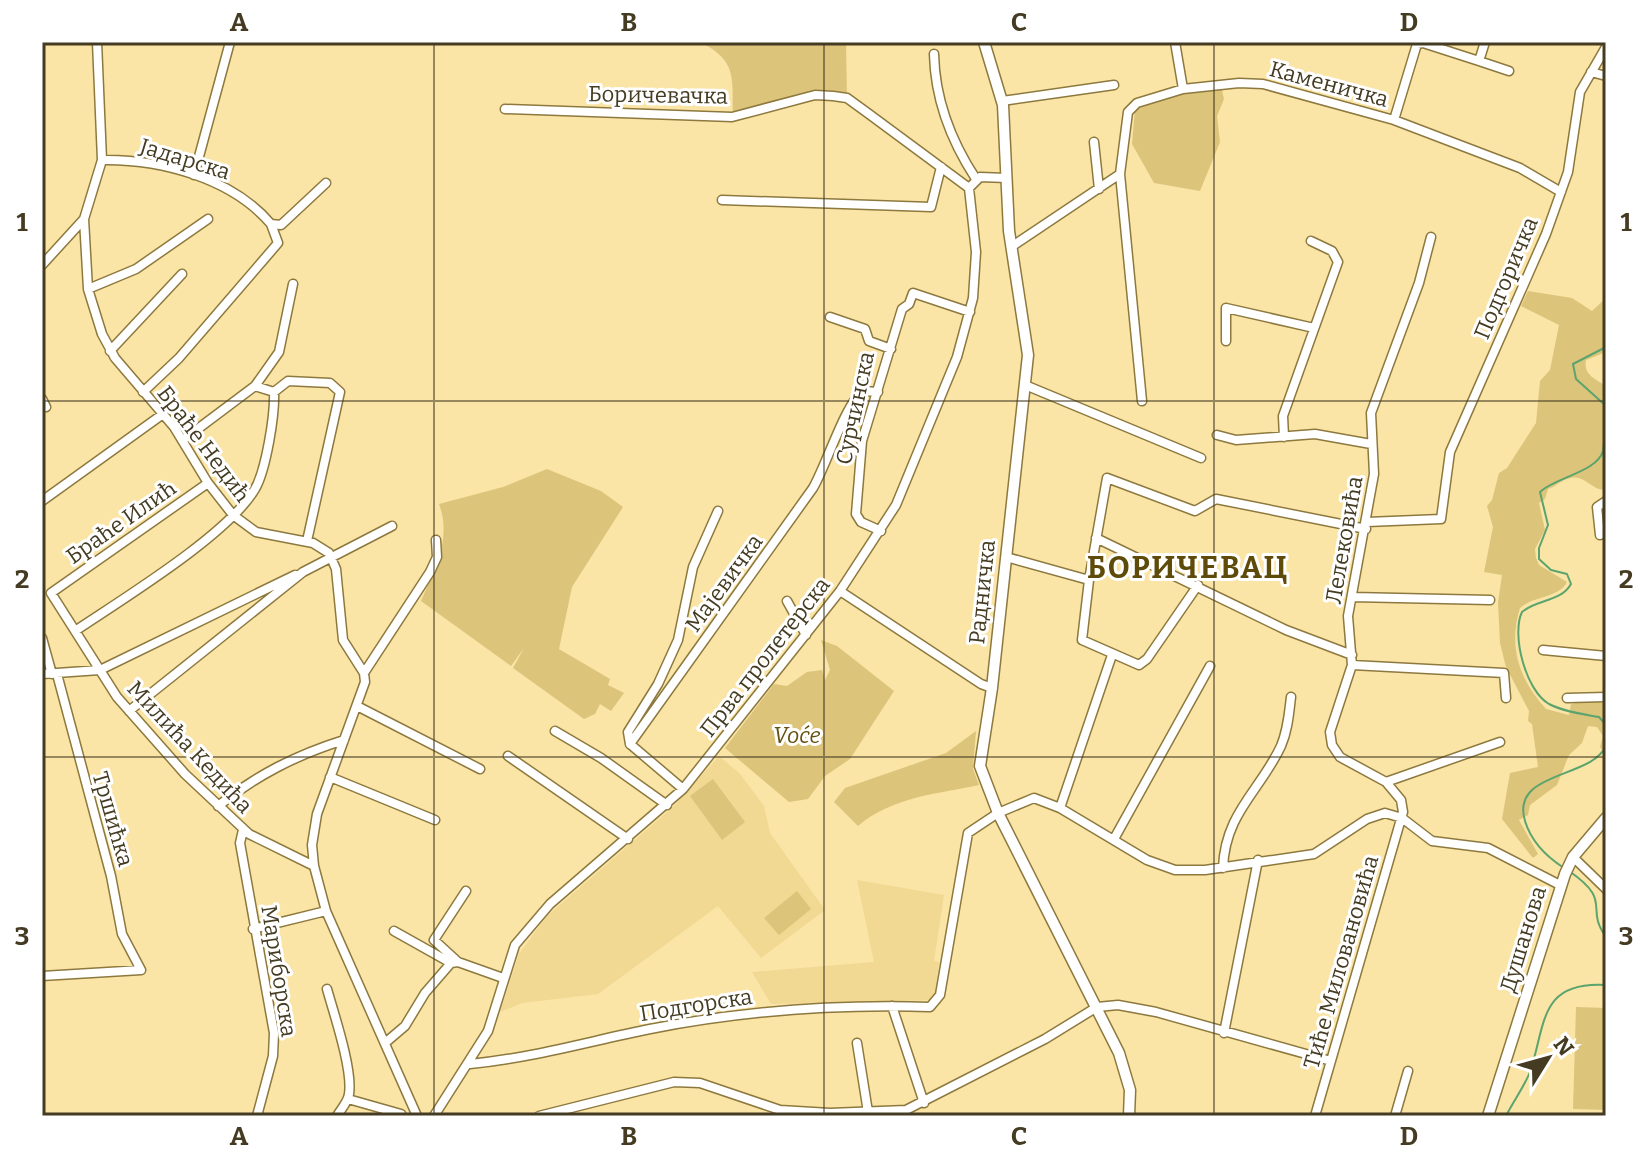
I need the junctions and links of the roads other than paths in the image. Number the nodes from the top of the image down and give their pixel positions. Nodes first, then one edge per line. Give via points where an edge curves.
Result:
1 (97, 42) edge
2 (230, 42) edge
3 (984, 42) edge
4 (1175, 42) edge
5 (1485, 42) edge
6 (1606, 47) edge
7 (934, 54) dead end
8 (1479, 61) junction
9 (1509, 71) dead end
10 (1591, 72) junction
11 (1606, 76) edge
12 (1114, 85) dead end
13 (1183, 89) junction
14 (1002, 101) junction
15 (505, 109) dead end
16 (1394, 120) junction
17 (1094, 142) dead end
18 (102, 160) junction
19 (941, 167) junction
20 (1120, 174) junction
21 (194, 175) junction
22 (1007, 178) junction
23 (976, 179) junction
24 (326, 183) dead end
25 (969, 188) junction
26 (1099, 189) junction
27 (1561, 192) junction
28 (722, 200) dead end
29 (84, 219) junction
30 (208, 219) dead end
31 (271, 224) junction
32 (1431, 237) dead end
33 (1311, 241) dead end
34 (1011, 247) junction
35 (42, 265) edge
36 (182, 274) dead end
37 (293, 284) dead end
38 (88, 289) junction
39 (970, 312) junction
40 (830, 317) dead end
41 (1314, 328) junction
42 (1226, 341) dead end
43 (891, 349) junction
44 (110, 351) junction
45 (1025, 385) junction
46 (255, 386) junction
47 (143, 392) junction
48 (274, 392) junction
49 (878, 392) junction
50 (1142, 401) dead end
51 (163, 414) junction
52 (1217, 435) dead end
53 (1284, 437) junction
54 (183, 440) junction
55 (1371, 444) junction
56 (1201, 458) dead end
57 (208, 483) junction
58 (42, 501) edge
59 (1606, 501) edge
60 (718, 511) dead end
61 (233, 515) junction
62 (1367, 525) junction
63 (392, 526) dead end
64 (881, 531) junction
65 (1600, 535) dead end
66 (1096, 538) junction
67 (436, 540) dead end
68 (307, 541) junction
69 (331, 556) junction
70 (1006, 557) junction
71 (303, 572) junction
72 (1089, 580) junction
73 (1198, 585) junction
74 (840, 591) junction
75 (1352, 597) junction
76 (1490, 600) dead end
77 (787, 601) dead end
78 (75, 631) junction
79 (806, 635) junction
80 (42, 638) edge
81 (1543, 650) dead end
82 (1112, 655) junction
83 (1606, 656) edge
84 (1352, 660) junction
85 (689, 662) junction
86 (667, 666) junction
87 (1210, 666) dead end
88 (100, 670) junction
89 (364, 673) junction
90 (50, 674) edge
91 (992, 688) junction
92 (1291, 697) dead end
93 (1606, 697) edge
94 (1506, 698) dead end
95 (1567, 698) dead end
96 (357, 706) junction
97 (129, 711) junction
98 (555, 731) dead end
99 (344, 740) junction
100 (1500, 742) dead end
101 (630, 744) junction
102 (508, 756) dead end
103 (480, 769) dead end
104 (330, 777) junction
105 (1386, 782) junction
106 (683, 789) junction
107 (667, 805) junction
108 (218, 806) junction
109 (1060, 808) junction
110 (998, 813) junction
111 (1402, 818) junction
112 (1606, 818) edge
113 (435, 820) dead end
114 (243, 830) junction
115 (628, 839) junction
116 (1114, 839) junction
117 (1258, 860) junction
118 (314, 866) junction
119 (1223, 868) junction
120 (1567, 870) junction
121 (1606, 889) edge
122 (466, 891) dead end
123 (326, 911) junction
124 (253, 929) junction
125 (394, 931) dead end
126 (455, 963) junction
127 (42, 976) edge
128 (503, 978) junction
129 (327, 989) dead end
130 (892, 1006) junction
131 (1097, 1007) junction
132 (1224, 1033) junction
133 (385, 1043) junction
134 (857, 1043) dead end
135 (1331, 1061) junction
136 (470, 1064) junction
137 (1408, 1071) dead end
138 (348, 1099) junction
139 (924, 1103) junction
140 (868, 1112) junction
141 (415, 1113) edge
142 (883, 1114) edge
143 (400, 1115) edge
144 (257, 1116) edge
145 (337, 1116) edge
146 (434, 1116) edge
147 (539, 1116) edge
148 (1129, 1116) edge
149 (1315, 1116) edge
150 (1395, 1116) edge
151 (1488, 1116) edge

1 - 18 street, Браће Недић
2 - 21 street
3 - 14 street, Радничка
4 - 13 street
5 - 8 street
6 - 10 street, Подгоричка
7 - 23 street via 935,85 945,115
8 - 9 street
8 - 16 street via 1417,44
10 - 11 street
10 - 27 street, Подгоричка via 1580,92
12 - 14 street
13 - 16 street, Каменичка via 1251,82
13 - 20 street, Каменичка via 1137,103 1128,112
14 - 22 street, Радничка
15 - 19 street, Боричевачка via 732,117 815,95 833,96 847,98
16 - 27 street, Каменичка via 1520,168
17 - 26 street
18 - 21 street, Јадарска via 133,160
18 - 29 street, Браће Недић
19 - 25 street, Боричевачка
19 - 28 street via 931,207
20 - 26 street
20 - 50 street
21 - 31 street, Јадарска via 242,196
22 - 23 street
22 - 34 street, Радничка
23 - 25 street
24 - 31 street via 281,225
25 - 39 street, Прва пролетерска via 977,260
26 - 34 street
27 - 62 street, Подгоричка via 1450,452 1438,522
29 - 35 street
29 - 38 street, Браће Недић
30 - 38 street via 136,269
31 - 47 street via 278,243
32 - 55 street, Лелековића via 1377,392
33 - 41 street via 1338,259
34 - 45 street, Радничка via 1028,348
36 - 44 street
37 - 46 street via 279,352
38 - 44 street, Браће Недић
39 - 43 street via 913,293 902,309
39 - 64 street, Прва пролетерска via 906,486
40 - 43 street, Сурчинска via 865,329 869,341
41 - 42 street via 1226,308
41 - 53 street via 1283,416
43 - 49 street, Сурчинска
44 - 47 street, Браће Недић
45 - 56 street
45 - 70 street, Радничка
46 - 48 street
46 - 54 street
47 - 51 street, Браће Недић
48 - 61 street via 257,485
48 - 68 street via 288,381 302,380 330,383 340,392
49 - 64 street, Сурчинска via 862,441 856,514
49 - 85 street, Мајевичка via 863,391 852,400 813,488
51 - 54 street, Браће Недић
51 - 58 street
52 - 53 street via 1236,440
53 - 55 street via 1315,434
54 - 57 street, Браће Недић
55 - 62 street, Лелековића via 1374,474
57 - 61 street, Браће Недић
57 - 78 street, Браће Илић via 51,593
59 - 65 street via 1597,507
60 - 86 street via 697,556 684,621
61 - 68 street, Браће Недић via 256,532
61 - 78 street
62 - 66 street via 1216,499 1195,511 1107,478
62 - 75 street, Лелековића
63 - 69 street
64 - 74 street, Прва пролетерска
66 - 72 street
66 - 73 street
67 - 89 street via 437,557 430,572
68 - 69 street, Браће Недић
69 - 71 street
69 - 89 street via 343,640
70 - 72 street
70 - 91 street, Радничка
71 - 88 street
71 - 97 street
72 - 82 street via 1081,638
73 - 82 street via 1143,664
73 - 84 street
74 - 79 street, Прва пролетерска
74 - 91 street
75 - 76 street
75 - 84 street, Лелековића
77 - 79 street
78 - 88 street, Браће Илић
79 - 106 street, Прва пролетерска
80 - 90 street, Тршићка
81 - 83 street
82 - 109 street
84 - 94 street via 1504,673
84 - 105 street, Лелековића via 1330,741 1348,763
85 - 86 street via 679,659
85 - 101 street, Мајевичка
86 - 101 street via 628,732
87 - 116 street
88 - 90 street, Милића Кедића
88 - 97 street, Милића Кедића
89 - 96 street
90 - 127 street, Тршићка via 111,876 122,934 141,970
91 - 110 street, Радничка via 980,758
92 - 119 street via 1284,737 1239,809 1226,839
93 - 95 street
96 - 99 street
96 - 103 street
97 - 108 street, Милића Кедића
98 - 107 street
99 - 104 street
99 - 108 street via 269,770
100 - 105 street
101 - 106 street
102 - 115 street
104 - 113 street
104 - 118 street via 315,823
105 - 111 street via 1401,800
106 - 107 street, Прва пролетерска
107 - 115 street, Прва пролетерска
108 - 114 street, Милића Кедића
109 - 110 street via 1034,798
109 - 116 street
110 - 130 street, Подгорска via 968,833 940,995 930,1007
110 - 131 street, Радничка
111 - 117 street via 1380,813 1314,854
111 - 120 street via 1432,841 1488,848
111 - 135 street, Тиће Миловановића
112 - 120 street
114 - 118 street, Милића Кедића
114 - 124 street, Мариборска via 240,843
115 - 128 street, Прва пролетерска via 550,904 515,945
116 - 119 street via 1175,870
117 - 119 street
117 - 132 street
118 - 123 street
120 - 121 street
120 - 151 street, Душанова
122 - 126 street via 434,940
123 - 124 street
123 - 133 street
124 - 144 street, Мариборска via 274,1042
125 - 126 street
126 - 128 street
126 - 133 street
128 - 136 street, Прва пролетерска via 488,1031
129 - 138 street via 341,1039
130 - 136 street, Подгорска via 737,1015 522,1059
130 - 139 street
131 - 132 street via 1132,1005
131 - 139 street
131 - 148 street, Радничка via 1125,1070
132 - 135 street
133 - 141 street
134 - 140 street
135 - 149 street, Тиће Миловановића
136 - 146 street, Прва пролетерска
137 - 150 street
138 - 143 street
138 - 145 street
139 - 142 street
140 - 142 street
140 - 147 street via 780,1110 700,1083 674,1082
141 - 143 street

